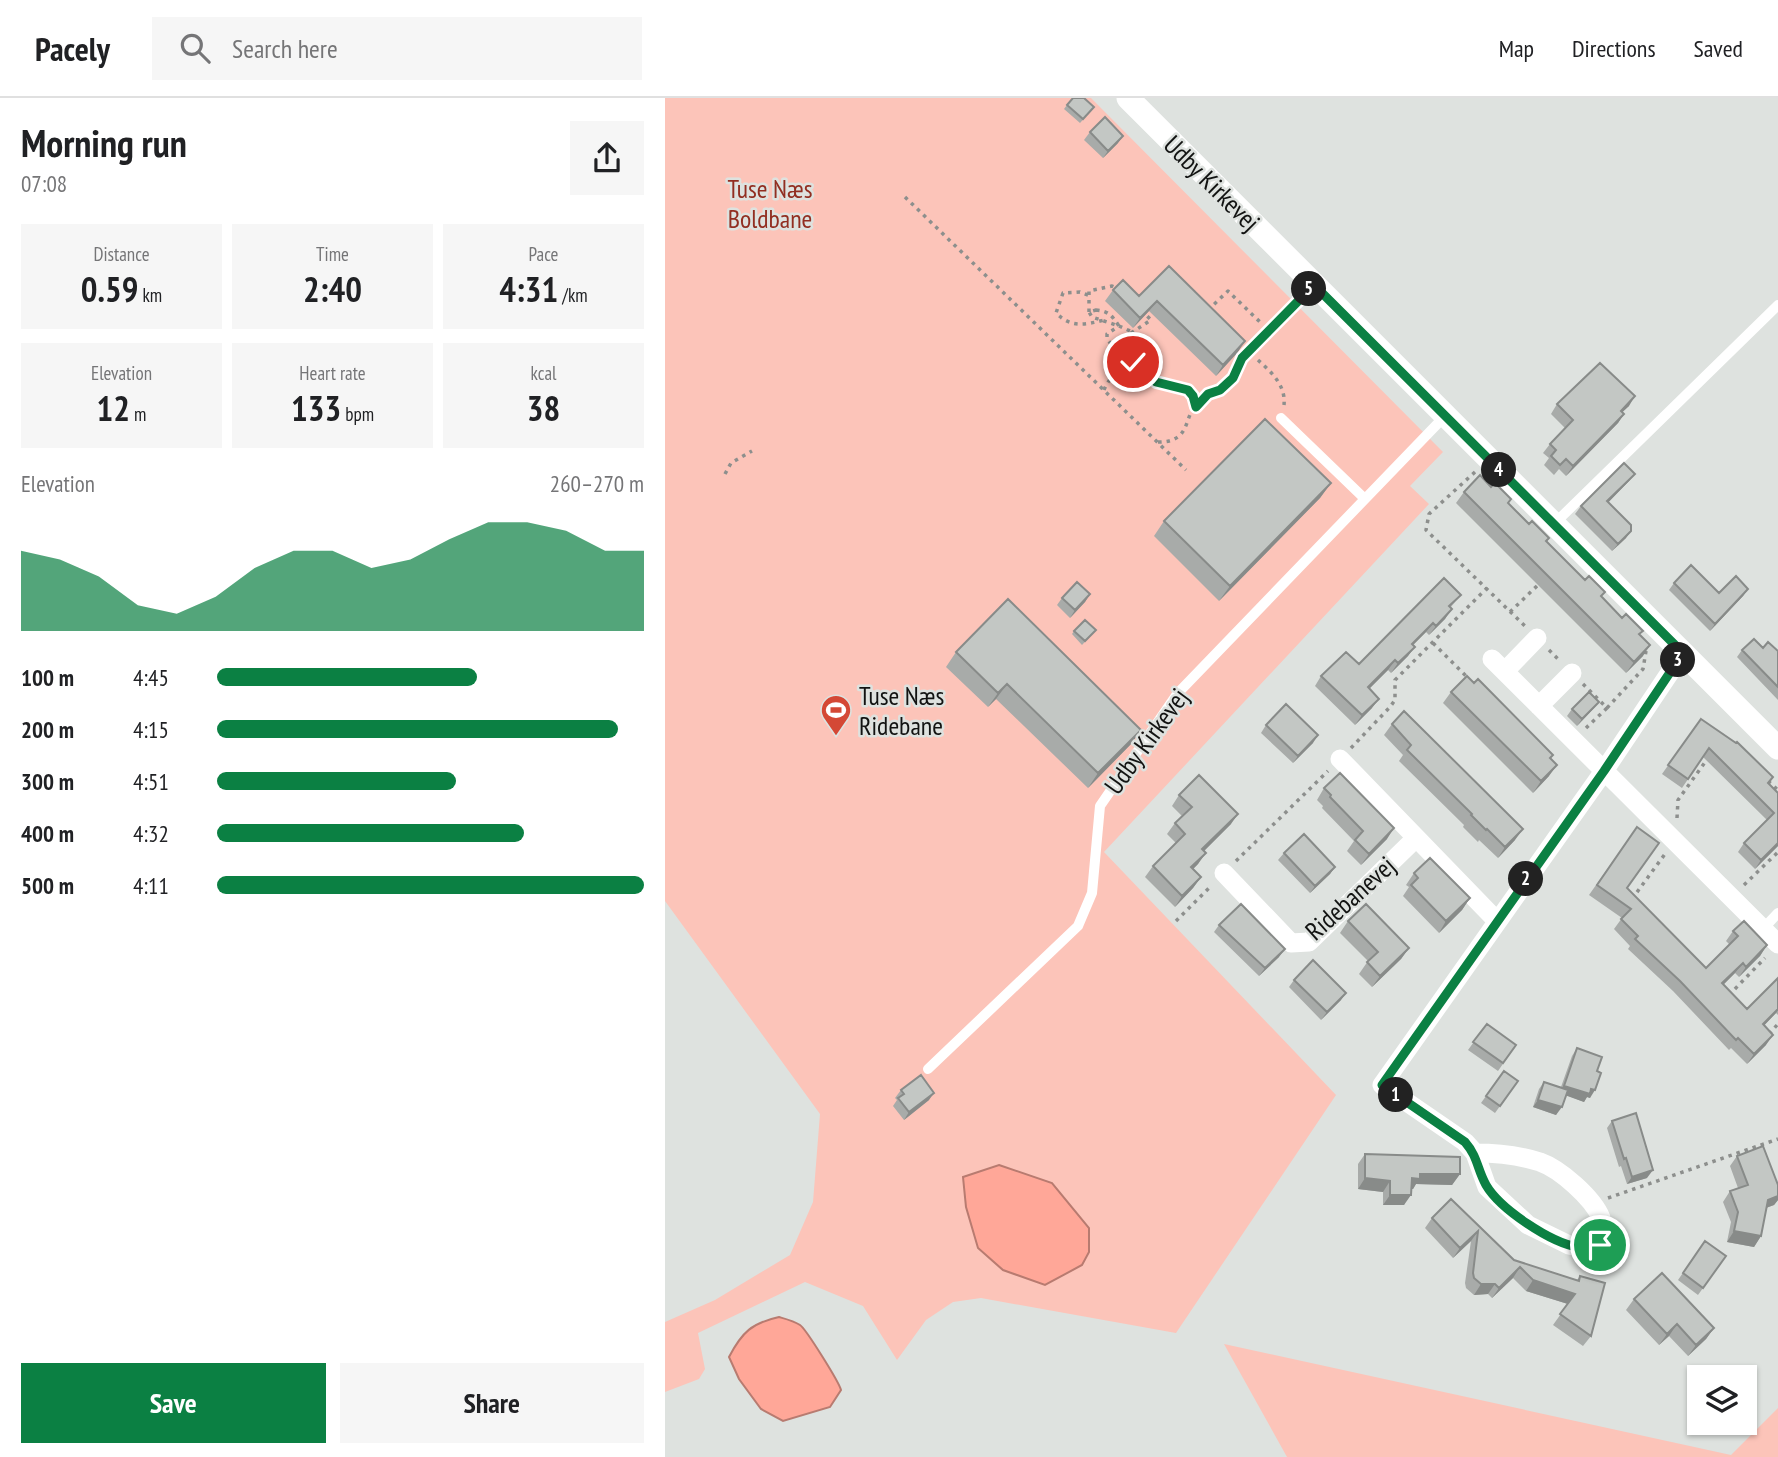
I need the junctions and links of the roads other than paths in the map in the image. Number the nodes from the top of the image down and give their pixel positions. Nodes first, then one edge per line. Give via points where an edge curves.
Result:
1 (1128, 98) edge
2 (1314, 285) junction
3 (1778, 305) edge
4 (1242, 358) edge
5 (1445, 415) junction
6 (1281, 418) dead end
7 (1365, 499) junction
8 (1553, 524) junction
9 (1537, 638) dead end
10 (1683, 653) junction
11 (1572, 673) dead end
12 (1539, 706) junction
13 (1778, 748) edge
14 (1340, 759) dead end
15 (1604, 771) junction
16 (1416, 838) junction
17 (1224, 873) dead end
18 (1778, 914) edge
19 (1496, 920) junction
20 (1763, 929) junction
21 (1774, 948) edge
22 (928, 1069) dead end
23 (1475, 1153) junction

1 - 2 street, Udby Kirkevej
2 - 4 lane
2 - 5 street, Udby Kirkevej
3 - 8 lane
5 - 7 lane, Udby Kirkevej
5 - 8 street, Udby Kirkevej
6 - 7 lane
7 - 22 lane, Udby Kirkevej via 1177,694 1100,806 1092,892 1078,926
8 - 10 street, Udby Kirkevej
9 - 12 street via 1498,665
10 - 13 street, Udby Kirkevej
10 - 15 street
11 - 12 street
12 - 15 street
14 - 16 street, Ridebanevej
15 - 19 street
15 - 20 street
16 - 17 street, Ridebanevej via 1310,942 1291,943
16 - 19 street, Ridebanevej
18 - 20 lane
19 - 23 street via 1382,1085
20 - 21 street
23 - 23 street via 1505,1153 1543,1163 1569,1181 1602,1220 1600,1245 1569,1245 1528,1225 1487,1187

